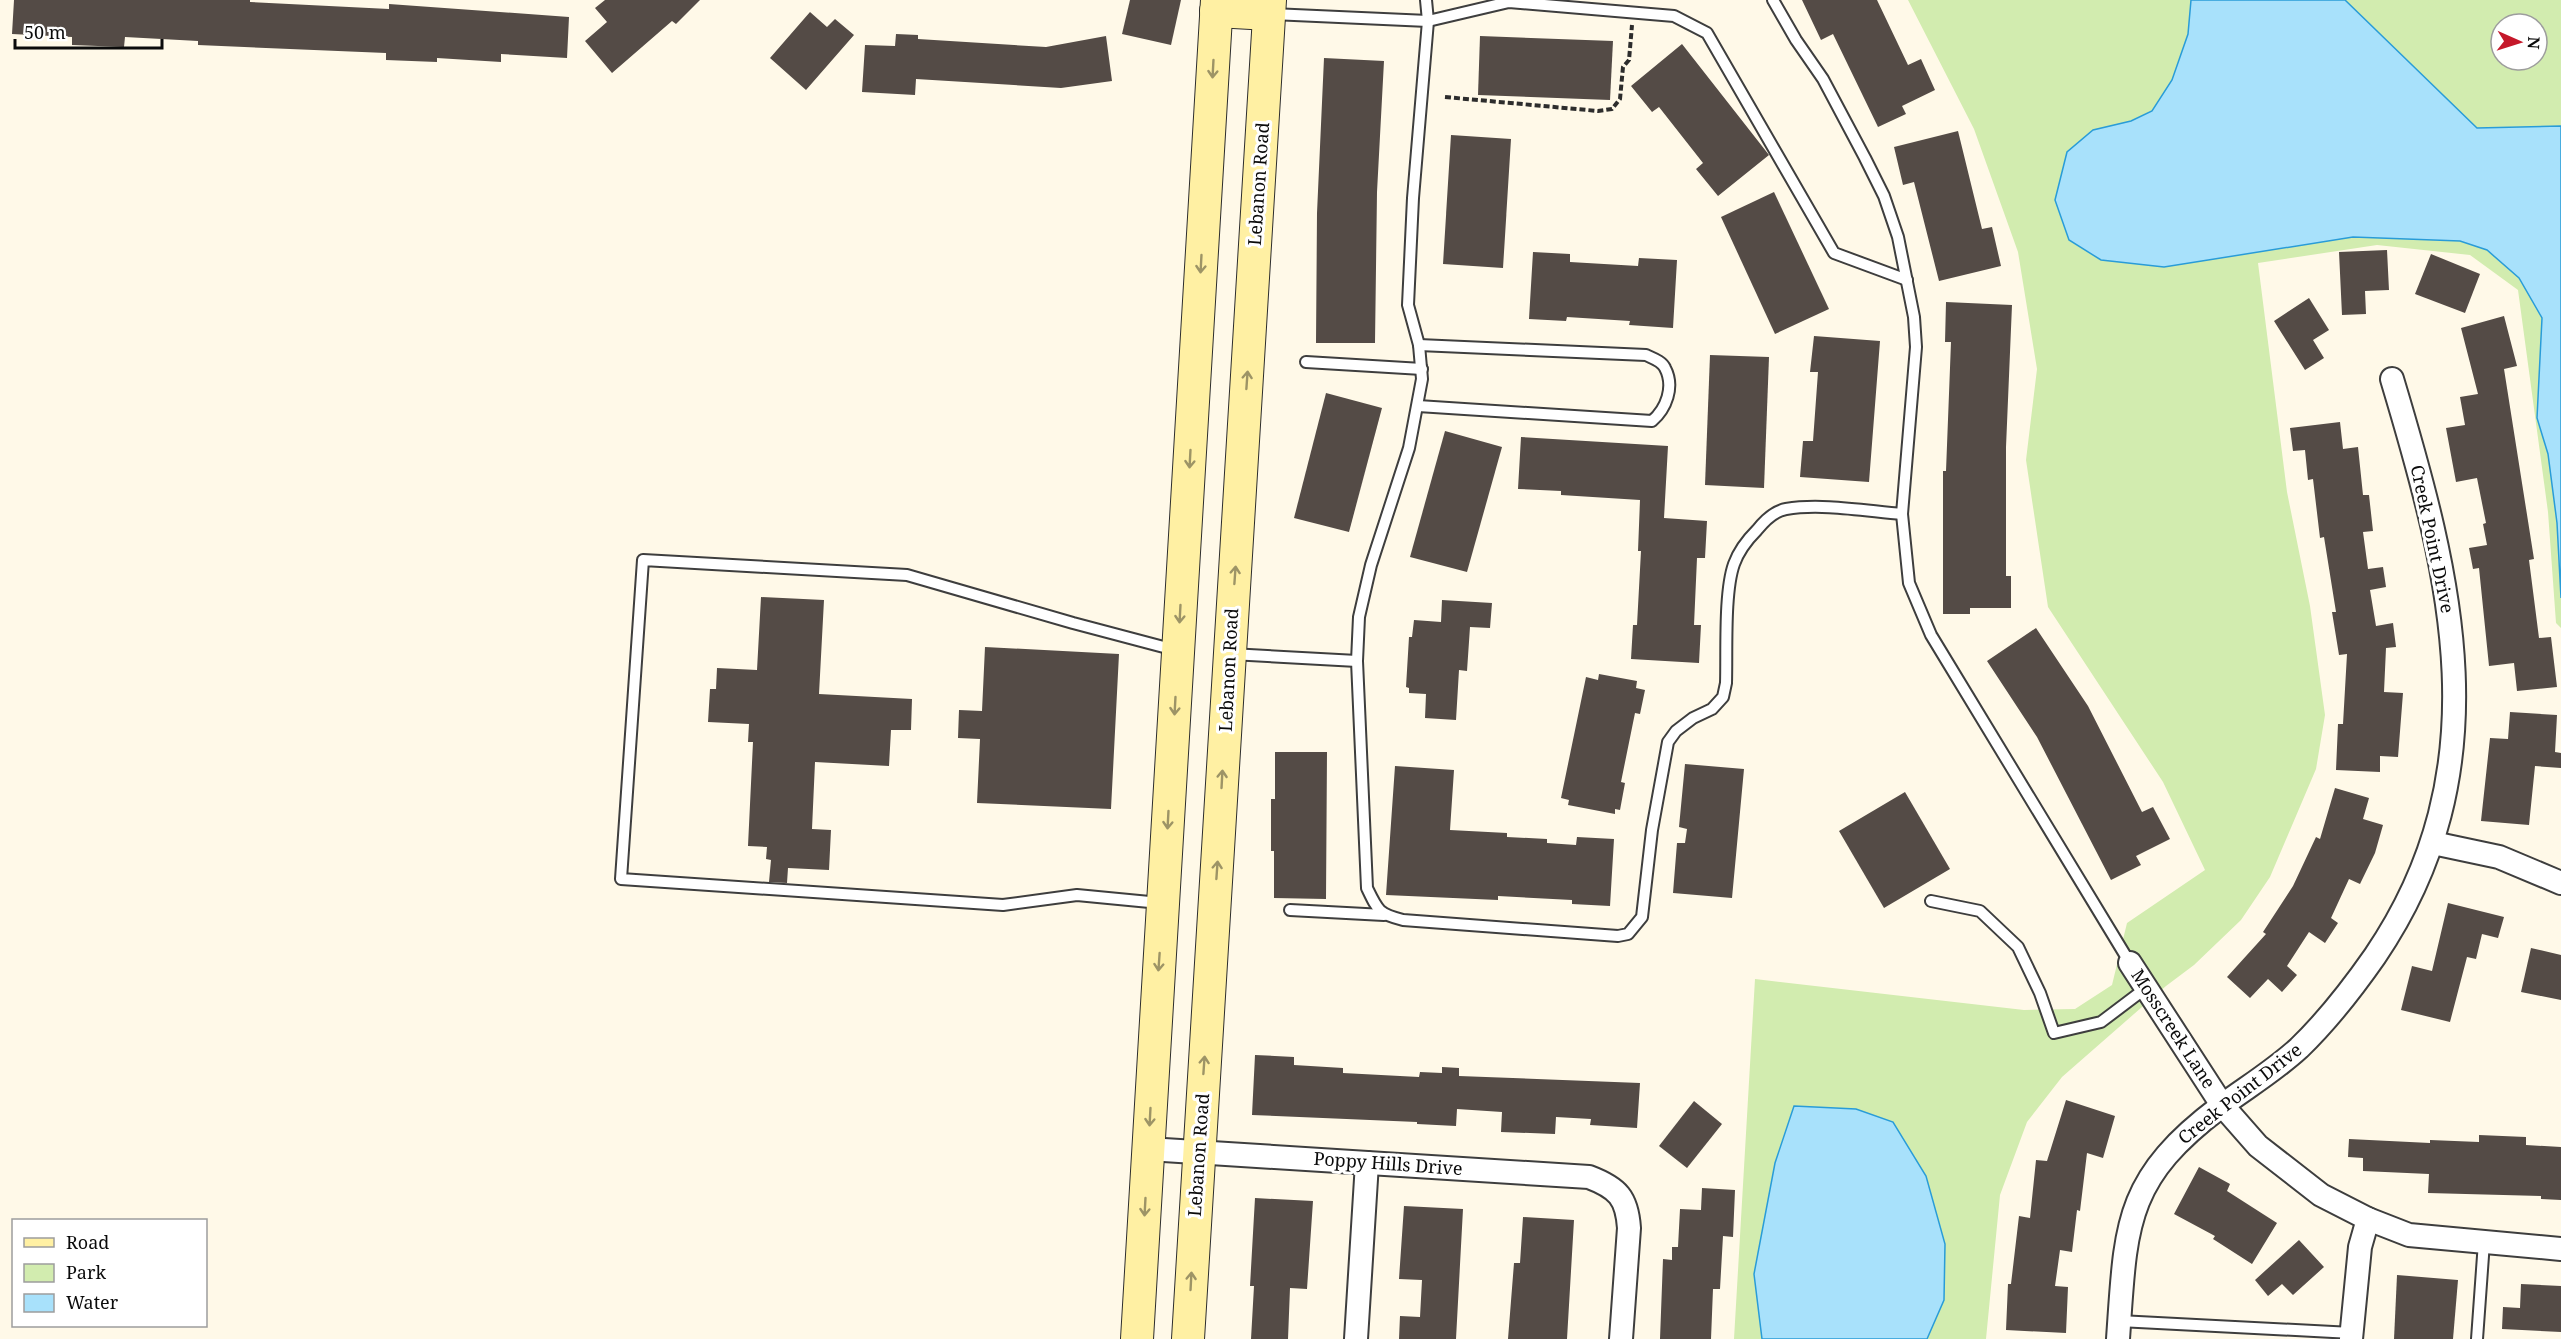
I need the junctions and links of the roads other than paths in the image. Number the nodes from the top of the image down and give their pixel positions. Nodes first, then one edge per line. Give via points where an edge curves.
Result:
1 (1426, 0) edge
2 (1773, 0) edge
3 (1217, 5) edge
4 (1270, 7) edge
5 (1428, 21) junction
6 (1907, 280) junction
7 (1419, 345) junction
8 (1306, 362) dead end
9 (1422, 369) junction
10 (2392, 379) dead end
11 (1418, 406) junction
12 (1902, 514) junction
13 (1178, 650) junction
14 (1230, 654) junction
15 (1357, 661) junction
16 (2433, 843) junction
17 (2561, 883) edge
18 (1931, 901) dead end
19 (1163, 904) junction
20 (1290, 910) dead end
21 (1384, 915) junction
22 (2130, 963) joint
23 (2146, 988) junction
24 (2222, 1105) junction
25 (1148, 1149) junction
26 (1199, 1152) junction
27 (1367, 1163) junction
28 (2368, 1219) junction
29 (2484, 1242) junction
30 (2561, 1249) edge
31 (2118, 1330) edge
32 (2352, 1336) edge
33 (1137, 1339) edge
34 (1188, 1339) edge
35 (1356, 1339) edge
36 (1622, 1339) edge
37 (2477, 1339) edge

1 - 5 lane
2 - 6 lane via 1823,79 1884,196
3 - 4 main road
3 -> 13 main road
4 - 5 lane
14 -> 4 main road, Lebanon Road
5 - 6 lane via 1509,3 1674,16 1707,33 1834,253
5 - 7 lane via 1408,305
6 - 12 lane via 1916,347
7 - 9 lane
7 - 11 lane via 1646,355 1666,368 1668,387 1667,402 1652,421
8 - 9 lane
9 - 11 lane
10 - 16 street, Creek Point Drive via 2420,475 2444,580 2453,660 2451,765
11 - 15 lane via 1409,448 1371,565 1359,617
12 - 21 lane via 1787,509 1765,520 1742,547 1730,582 1723,698 1676,731 1668,742 1642,917 1628,934 1404,920
12 - 22 lane via 1909,583 1931,635
13 - 14 main road
13 -> 19 main road
13 - 19 lane via 907,574 643,560 621,879 1003,905 1077,895
14 - 15 lane
26 -> 14 main road, Lebanon Road
15 - 21 lane via 1368,888
16 - 17 street via 2499,857
16 - 24 street, Creek Point Drive via 2408,902 2352,988 2323,1024 2275,1070
18 - 23 lane via 1980,911 2018,947 2054,1033 2101,1022
19 -> 25 main road
20 - 21 lane
22 - 23 street, Mosscreek Lane
23 - 24 street, Mosscreek Lane
24 - 28 street, Mosscreek Lane via 2258,1146 2299,1180
24 - 31 street, Creek Point Drive via 2180,1139 2143,1187 2126,1238
25 - 26 street, Poppy Hills Drive
25 -> 33 main road
26 - 27 street, Poppy Hills Drive
34 -> 26 main road, Lebanon Road
27 - 35 street
27 - 36 street, Poppy Hills Drive via 1589,1177 1606,1184 1622,1197 1628,1211
28 - 29 street, Mosscreek Lane via 2409,1235
28 - 32 street via 2360,1247
29 - 30 street, Mosscreek Lane
29 - 37 lane
31 - 32 lane

